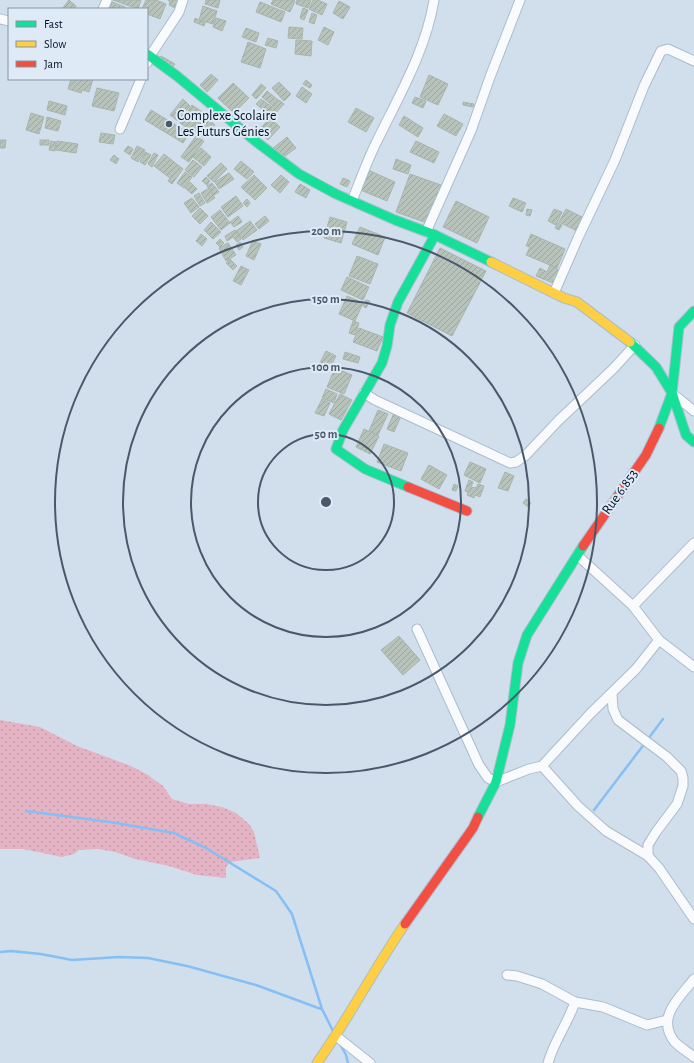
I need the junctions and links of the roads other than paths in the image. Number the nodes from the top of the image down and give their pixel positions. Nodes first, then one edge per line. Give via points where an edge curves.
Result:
1 (183, 0) edge
2 (434, 0) edge
3 (520, 0) edge
4 (148, 58) edge
5 (694, 60) edge
6 (141, 80) edge
7 (120, 129) dead end
8 (352, 201) junction
9 (431, 234) junction
10 (554, 293) junction
11 (694, 311) edge
12 (635, 346) junction
13 (364, 393) junction
14 (672, 393) junction
15 (694, 411) edge
16 (694, 442) edge
17 (467, 511) dead end
18 (694, 543) edge
19 (577, 555) junction
20 (633, 606) junction
21 (417, 629) dead end
22 (660, 640) junction
23 (694, 667) edge
24 (612, 693) junction
25 (542, 766) junction
26 (496, 782) junction
27 (648, 856) junction
28 (694, 918) edge
29 (507, 975) dead end
30 (694, 979) edge
31 (575, 1002) junction
32 (666, 1020) junction
33 (336, 1036) junction
34 (694, 1057) edge
35 (317, 1063) edge
36 (370, 1063) edge
37 (548, 1063) edge

1 - 4 street via 179,12
2 - 8 street via 416,59 375,144
3 - 9 street
4 - 8 street via 299,174
5 - 10 street via 668,49 660,51 615,160
6 - 7 street
8 - 9 street
9 - 10 street
9 - 13 street via 398,302 382,363
10 - 12 street via 577,302
11 - 14 street, Rue 6.853 via 679,327
12 - 13 street via 516,462 510,463
12 - 14 street via 656,367
13 - 17 street via 343,430 336,449 365,469
14 - 15 street
14 - 16 street via 686,436
14 - 19 street, Rue 6.853 via 646,455
18 - 20 street
19 - 20 street
19 - 26 street, Rue 6.853 via 527,635 518,663 510,725
20 - 22 street
21 - 26 street via 479,765 488,778
22 - 23 street
22 - 24 street
24 - 25 street
24 - 27 street via 613,709 618,720 667,757 681,771 683,778 677,804 648,845
25 - 26 street
25 - 27 street via 578,806 606,830
26 - 33 street, Rue 6.853 via 473,828 404,925
27 - 28 street via 660,868
29 - 31 street via 542,984
30 - 32 street via 671,1009
31 - 32 street via 603,1007 647,1025
31 - 37 street
32 - 34 street via 674,1041
33 - 35 street, Rue 6.853
33 - 36 street

